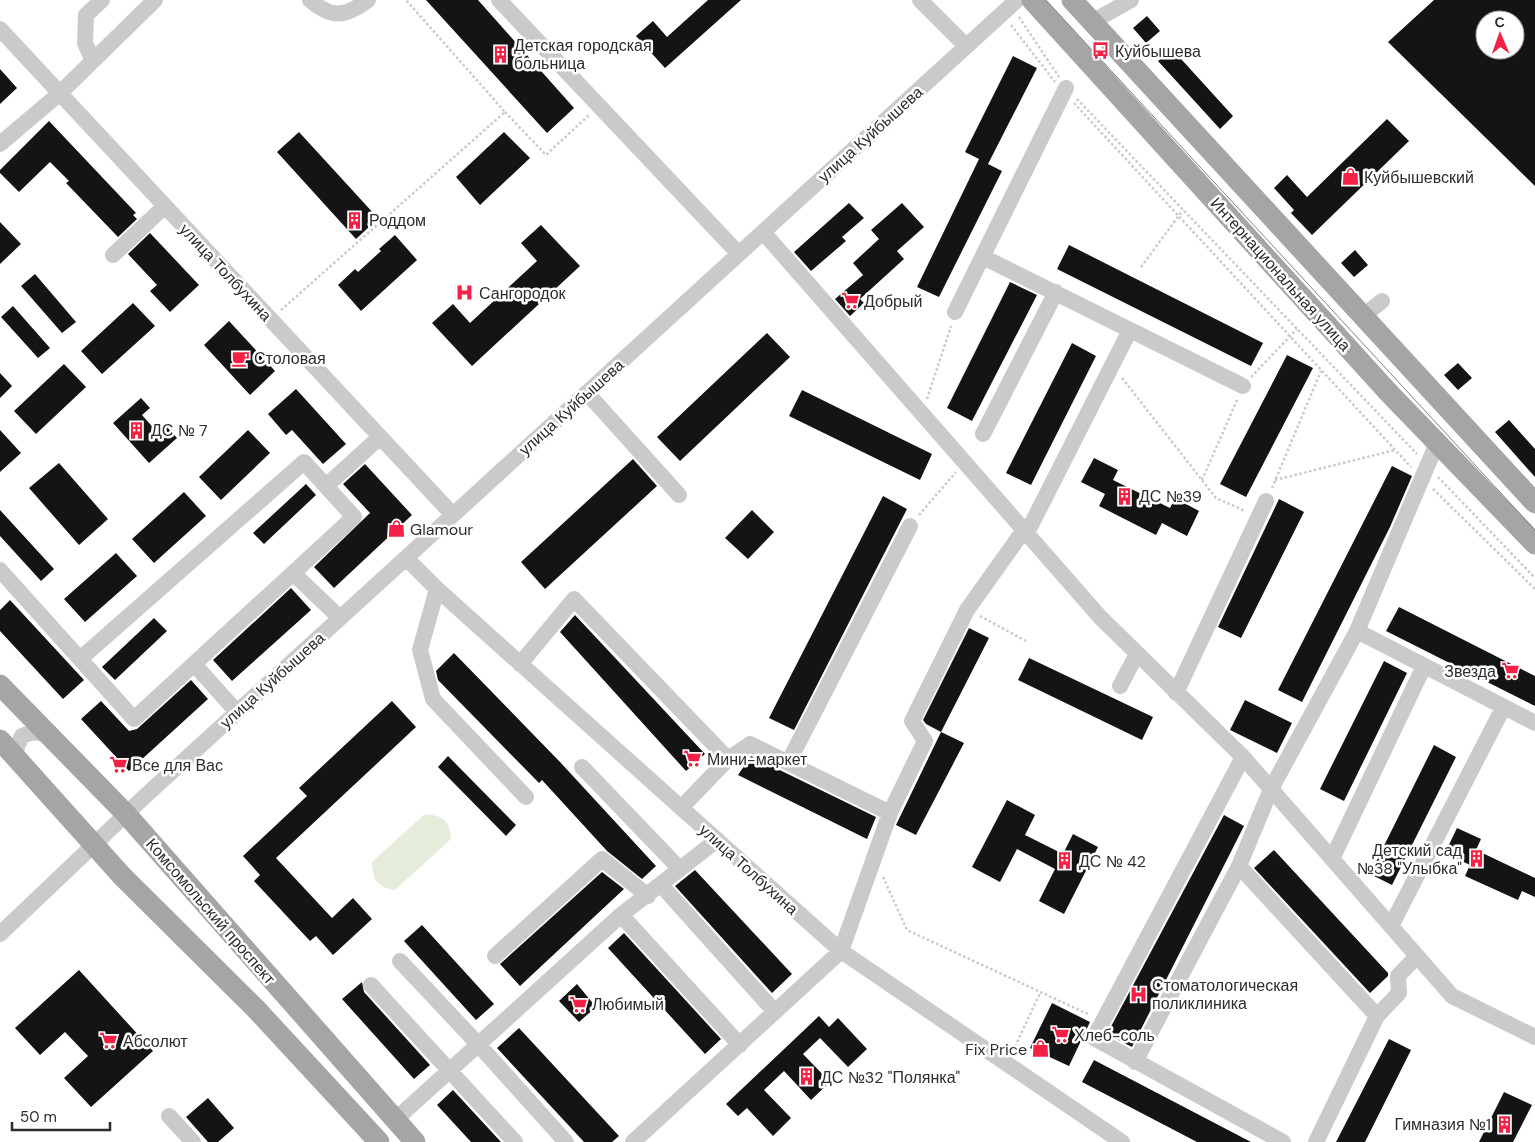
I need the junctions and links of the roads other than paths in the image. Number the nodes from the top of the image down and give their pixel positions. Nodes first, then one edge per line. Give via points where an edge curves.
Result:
1 (102, 0) edge
2 (155, 0) edge
3 (310, 0) edge
4 (368, 0) edge
5 (499, 0) edge
6 (920, 0) edge
7 (1032, 0) edge
8 (1072, 0) edge
9 (1131, 0) edge
10 (1010, 7) edge
11 (1092, 22) junction
12 (0, 29) edge
13 (966, 46) junction
14 (93, 61) junction
15 (1065, 90) road end
16 (59, 94) junction
17 (0, 144) edge
18 (165, 206) junction
19 (763, 232) junction
20 (739, 254) junction
21 (112, 255) dead end
22 (983, 257) junction
23 (1056, 292) junction
24 (1382, 301) dead end
25 (956, 312) road end
26 (1363, 316) junction
27 (1130, 330) junction
28 (1243, 386) road end
29 (587, 393) junction
30 (983, 434) dead end
31 (380, 437) junction
32 (1437, 443) junction
33 (326, 486) junction
34 (679, 495) dead end
35 (1266, 501) road end
36 (1535, 504) edge
37 (453, 515) junction
38 (910, 526) road end
39 (1025, 532) junction
40 (1535, 544) edge
41 (406, 558) junction
42 (0, 570) edge
43 (293, 573) junction
44 (437, 590) junction
45 (340, 618) junction
46 (1357, 631) junction
47 (1137, 654) junction
48 (80, 659) junction
49 (194, 664) junction
50 (520, 664) junction
51 (1424, 666) junction
52 (0, 685) edge
53 (1120, 686) dead end
54 (1176, 693) junction
55 (1503, 708) junction
56 (237, 712) junction
57 (1535, 724) edge
58 (46, 734) junction
59 (0, 740) edge
60 (1243, 757) junction
61 (728, 759) junction
62 (18, 761) junction
63 (789, 762) junction
64 (582, 766) dead end
65 (1271, 789) junction
66 (526, 797) dead end
67 (682, 808) junction
68 (890, 813) junction
69 (126, 814) junction
70 (717, 840) junction
71 (94, 845) junction
72 (1332, 859) junction
73 (1239, 866) junction
74 (679, 868) junction
75 (660, 885) junction
76 (648, 896) junction
77 (621, 915) junction
78 (1391, 926) junction
79 (0, 934) edge
80 (841, 951) junction
81 (495, 956) dead end
82 (1417, 956) junction
83 (400, 961) dead end
84 (372, 985) dead end
85 (775, 1012) junction
86 (1378, 1016) junction
87 (1535, 1038) edge
88 (477, 1043) junction
89 (740, 1044) junction
90 (1135, 1062) junction
91 (449, 1069) junction
92 (169, 1116) dead end
93 (395, 1120) junction
94 (193, 1142) edge
95 (379, 1142) edge
96 (415, 1142) edge
97 (515, 1142) edge
98 (566, 1142) edge
99 (633, 1142) edge
100 (1122, 1142) edge
101 (1283, 1142) edge
102 (1316, 1142) edge

1 - 14 street via 86,15 86,43
2 - 14 street
3 - 4 street via 334,15 354,10
5 - 20 street
6 - 13 street
7 - 32 main road, Интернациональная улица
8 - 11 main road, Интернациональная улица
9 - 11 street
10 - 13 street, улица Куйбышева
11 - 26 main road, Интернациональная улица
12 - 16 street, улица Толбухина
13 - 19 street, улица Куйбышева
14 - 16 street
15 - 22 street
16 - 17 street
16 - 18 street, улица Толбухина
18 - 21 street
18 - 31 street, улица Толбухина
19 - 20 street, улица Куйбышева
19 - 39 street
20 - 29 street, улица Куйбышева
22 - 23 street
22 - 25 street
23 - 27 street
23 - 30 street
24 - 26 street
26 - 36 main road, Интернациональная улица
27 - 28 street
27 - 39 street
29 - 34 street
29 - 37 street, улица Куйбышева
31 - 33 street
31 - 37 street, улица Толбухина
32 - 40 main road, Интернациональная улица
32 - 46 street
33 - 43 street via 354,517
33 - 48 street via 304,462
35 - 54 street
37 - 41 street, улица Куйбышева
38 - 63 street
39 - 47 street
39 - 68 street via 968,610 912,721 925,741
41 - 44 street, улица Толбухина
41 - 45 street, улица Куйбышева
42 - 48 street
43 - 45 street
43 - 49 street
44 - 50 street, улица Толбухина
44 - 66 street via 420,650 433,699
45 - 56 street, улица Куйбышева
46 - 51 street
46 - 65 street
47 - 53 street
47 - 54 street
48 - 49 street via 134,719
49 - 56 street
50 - 61 street via 574,599
50 - 67 street, улица Толбухина
51 - 55 street
51 - 72 street
52 - 58 main road, Комсомольский проспект
54 - 60 street
55 - 57 street
55 - 78 street
56 - 69 street, улица Куйбышева
58 - 62 street via 33,732 22,736 16,749
58 - 69 main road, Комсомольский проспект
59 - 62 main road, Комсомольский проспект
60 - 65 street
60 - 90 street via 1094,1038
61 - 63 street via 750,744
61 - 67 street
62 - 71 main road, Комсомольский проспект
63 - 68 street
64 - 74 street
65 - 72 street
65 - 73 street
67 - 70 street, улица Толбухина
68 - 80 street
69 - 71 street
69 - 93 main road, Комсомольский проспект
70 - 74 street
70 - 80 street, улица Толбухина
71 - 79 street
71 - 95 main road, Комсомольский проспект via 256,1009
72 - 78 street
73 - 86 street
73 - 90 street
74 - 75 street
75 - 76 street
75 - 85 street
76 - 77 street
76 - 81 street via 602,859
77 - 88 street
77 - 89 street
78 - 82 street
80 - 85 street
80 - 100 street, улица Толбухина
82 - 86 street via 1398,976 1400,993
82 - 87 street via 1452,996
83 - 88 street
84 - 91 street
85 - 89 street
86 - 102 street
88 - 91 street
88 - 98 street
89 - 99 street
90 - 101 street
91 - 93 street
91 - 97 street
92 - 94 street
93 - 96 main road, Комсомольский проспект

